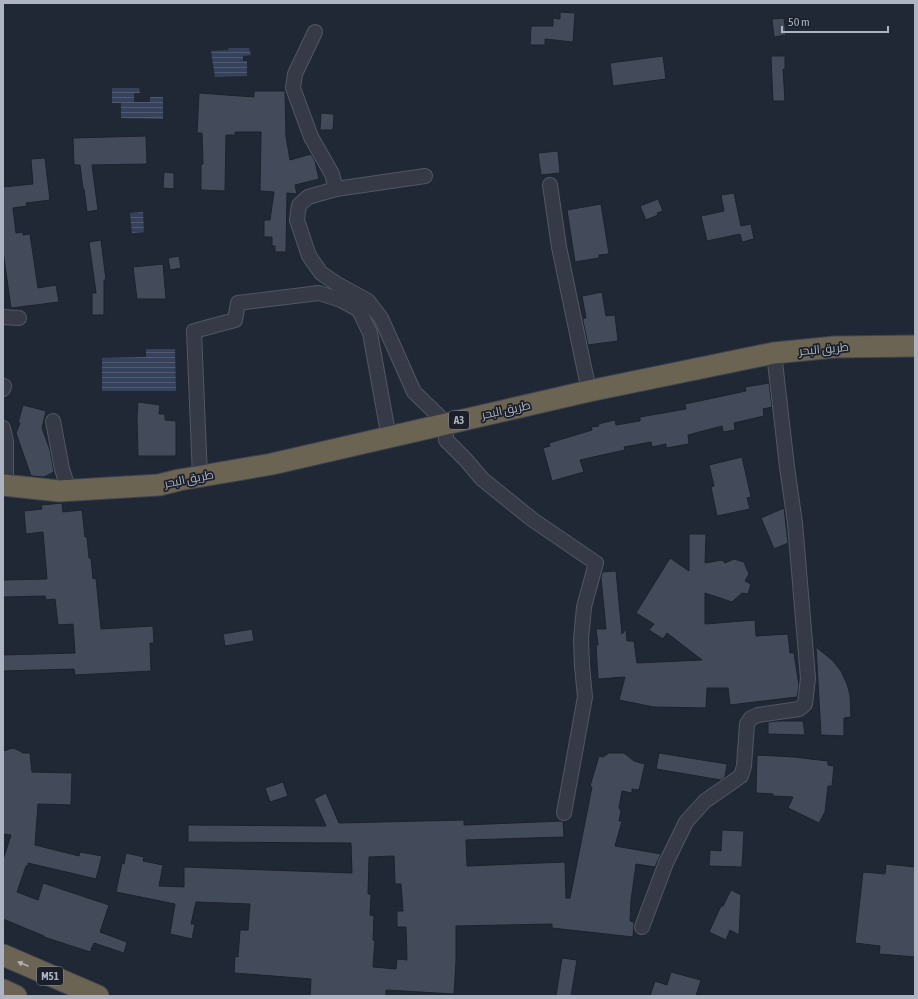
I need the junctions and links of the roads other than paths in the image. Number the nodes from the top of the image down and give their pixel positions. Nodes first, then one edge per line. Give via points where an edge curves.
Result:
1 (315, 32) dead end
2 (425, 176) dead end
3 (550, 185) dead end
4 (336, 189) junction
5 (3, 317) edge
6 (19, 318) dead end
7 (915, 346) edge
8 (774, 353) junction
9 (588, 391) junction
10 (53, 421) dead end
11 (446, 423) junction
12 (3, 428) edge
13 (389, 438) junction
14 (200, 477) junction
15 (4, 486) edge
16 (69, 490) junction
17 (564, 813) dead end
18 (642, 927) dead end
19 (3, 955) edge
20 (3, 990) edge
21 (16, 996) edge
22 (98, 996) edge

1 - 4 street via 295,74 293,88 311,137 332,174
2 - 4 street
3 - 9 street via 559,247
4 - 11 street via 308,197 299,205 297,220 309,256 321,273 368,301 381,318 414,392
5 - 6 street
7 - 8 highway, طريق البحر / A3 via 835,347
8 - 9 highway, طريق البحر / A3
8 - 18 street via 795,523 808,678 805,704 799,709 751,718 747,724 741,776 705,801 686,822 666,863
9 - 11 highway, طريق البحر / A3
10 - 16 street via 62,470
11 - 13 highway, طريق البحر / A3
11 - 17 street via 446,440 482,480 533,520 596,563 584,607 581,639 585,697
12 - 15 street via 6,442
13 - 14 highway, طريق البحر / A3
13 - 14 street via 370,333 359,310 341,300 319,293 238,303 235,320 194,331
14 - 16 highway, طريق البحر / A3 via 159,485
15 - 16 highway, طريق البحر / A3
22 -> 19 highway, M51
20 - 21 highway

